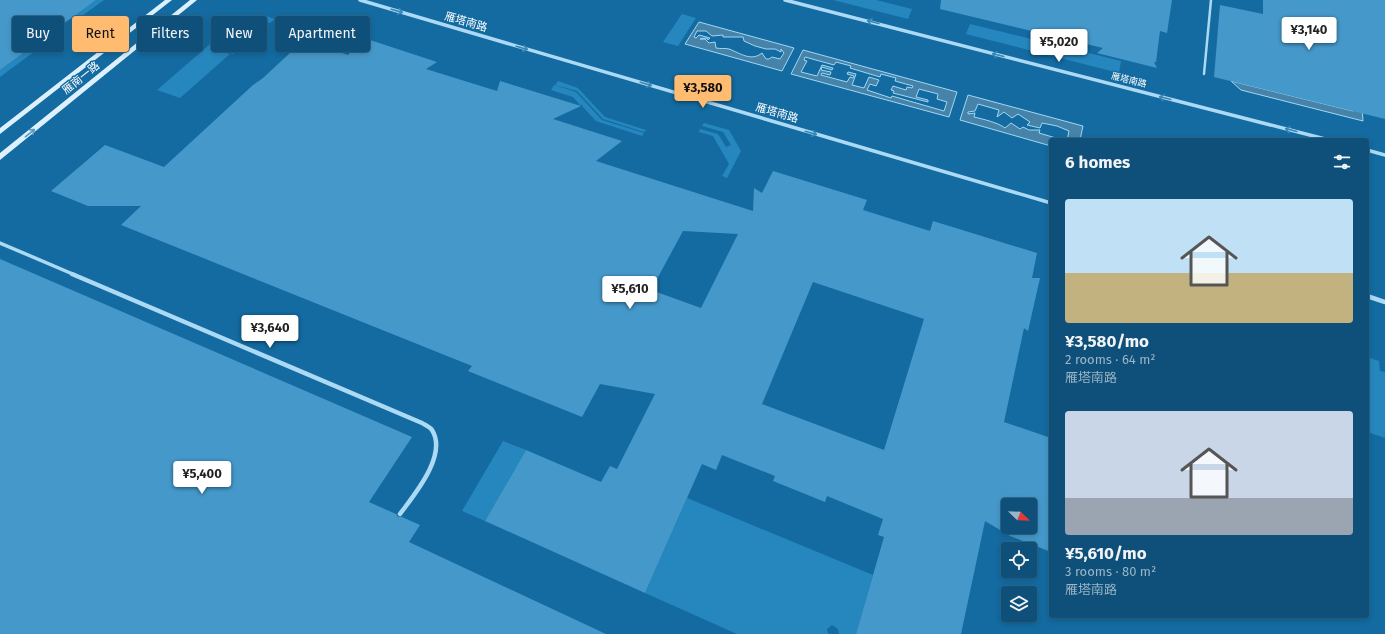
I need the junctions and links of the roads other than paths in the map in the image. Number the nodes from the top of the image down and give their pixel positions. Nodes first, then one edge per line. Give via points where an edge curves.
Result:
1 (169, 0) edge
2 (194, 0) edge
3 (360, 0) edge
4 (785, 0) edge
5 (1211, 0) edge
6 (1204, 74) dead end
7 (0, 132) edge
8 (1321, 138) edge
9 (1369, 150) edge
10 (1385, 154) edge
11 (0, 157) edge
12 (1049, 202) edge
13 (0, 243) edge
14 (1369, 297) edge
15 (1385, 302) edge
16 (400, 514) dead end

1 - 7 main road, 雁南一路
11 -> 2 main road, 雁南一路
3 -> 12 street, 雁塔南路
8 -> 4 street, 雁塔南路
5 - 6 lane
9 - 10 street
13 - 16 street via 422,423 432,430 437,440 437,452 432,465
14 - 15 street

